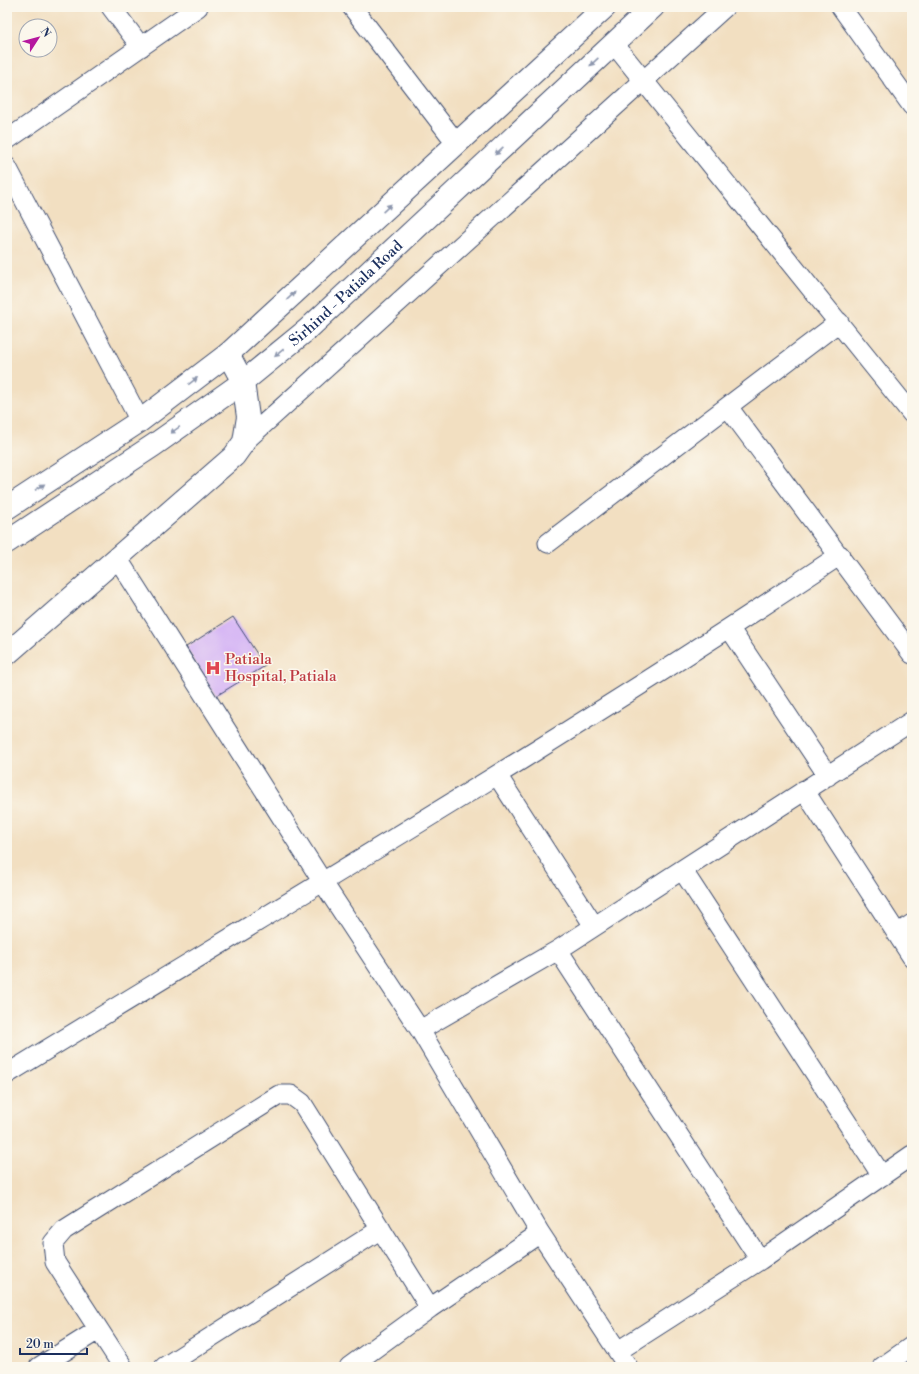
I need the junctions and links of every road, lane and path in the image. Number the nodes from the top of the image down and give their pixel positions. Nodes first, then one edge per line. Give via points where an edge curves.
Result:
1 (111, 7) edge
2 (198, 7) edge
3 (352, 7) edge
4 (605, 7) edge
5 (653, 7) edge
6 (725, 7) edge
7 (841, 7) edge
8 (614, 44) junction
9 (141, 48) junction
10 (642, 80) junction
11 (912, 106) edge
12 (7, 140) edge
13 (457, 144) junction
14 (7, 167) edge
15 (839, 322) junction
16 (228, 354) junction
17 (243, 382) junction
18 (728, 407) junction
19 (912, 414) edge
20 (140, 421) junction
21 (244, 442) junction
22 (7, 508) edge
23 (7, 542) edge
24 (548, 543) dead end
25 (840, 555) junction
26 (118, 559) junction
27 (730, 629) junction
28 (7, 654) edge
29 (912, 654) edge
30 (912, 721) edge
31 (497, 775) junction
32 (828, 776) junction
33 (804, 790) junction
34 (683, 871) junction
35 (322, 881) junction
36 (912, 924) edge
37 (594, 926) junction
38 (896, 934) junction
39 (558, 950) junction
40 (912, 957) edge
41 (420, 1030) junction
42 (7, 1074) edge
43 (912, 1155) edge
44 (882, 1176) junction
45 (380, 1229) junction
46 (540, 1233) junction
47 (760, 1260) junction
48 (430, 1308) junction
49 (98, 1330) junction
50 (912, 1346) edge
51 (618, 1351) junction
52 (39, 1367) edge
53 (123, 1367) edge
54 (164, 1367) edge
55 (349, 1367) edge
56 (628, 1367) edge
57 (882, 1367) edge

1 - 9 street
2 - 9 street
3 - 13 street
4 - 13 main road
5 - 8 main road, Sirhind - Patiala Road
6 - 10 street
7 - 11 street
8 - 10 street
8 -> 17 main road, Sirhind - Patiala Road via 314,324
9 - 12 street
10 - 15 street
10 - 21 street
16 -> 13 main road
14 - 20 street
15 - 18 street
15 - 19 street
16 - 17 main road
20 -> 16 main road
17 - 21 main road via 248,418
17 -> 23 main road, Sirhind - Patiala Road
18 - 24 street
18 - 25 street
22 -> 20 main road
21 - 26 main road via 234,456
25 - 27 street
25 - 29 street
26 - 28 main road
26 - 35 street
27 - 31 street
27 - 32 street
30 - 32 street
31 - 35 street
31 - 37 street
32 - 33 street
33 - 34 street
33 - 38 street
34 - 37 street
34 - 44 street
35 - 41 street
35 - 42 street
36 - 38 street
37 - 39 street
38 - 40 street
39 - 41 street
39 - 47 street
41 - 46 street
43 - 44 street
44 - 47 street
45 - 48 street
45 - 49 street via 302,1103 291,1096 279,1095 64,1230 53,1243 55,1262
45 - 54 street
46 - 48 street
46 - 51 street
47 - 51 street
48 - 55 street
49 - 52 street
49 - 53 street
50 - 57 street
51 - 56 street

